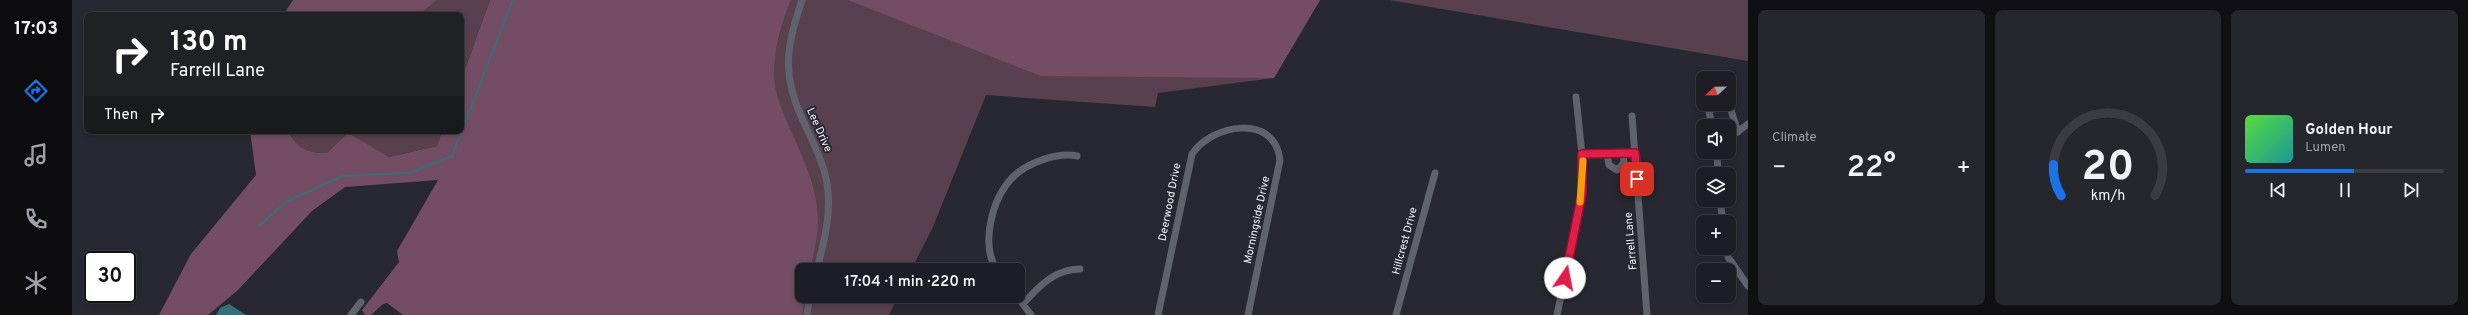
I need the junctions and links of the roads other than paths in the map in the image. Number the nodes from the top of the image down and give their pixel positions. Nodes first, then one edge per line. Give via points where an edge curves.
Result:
1 (802, 0) edge
2 (1576, 97) dead end
3 (1632, 116) dead end
4 (1710, 119) edge
5 (1734, 119) edge
6 (1748, 124) edge
7 (1736, 126) edge
8 (1738, 132) joint
9 (1267, 133) joint
10 (1635, 153) junction
11 (1582, 154) junction
12 (1607, 154) junction
13 (1623, 154) junction
14 (1077, 156) dead end
15 (1435, 173) dead end
16 (1728, 255) edge
17 (818, 263) edge
18 (994, 263) edge
19 (1080, 269) dead end
20 (1748, 286) edge
21 (361, 302) dead end
22 (809, 303) edge
23 (1023, 304) joint
24 (351, 315) edge
25 (807, 315) edge
26 (1031, 315) edge
27 (1158, 315) edge
28 (1248, 315) edge
29 (1396, 315) edge
30 (1557, 315) edge
31 (1647, 315) edge

1 - 17 street, Lee Drive via 792,31 787,63 795,102 816,147 827,182 829,210
2 - 11 street
3 - 10 street, Farrell Lane
4 - 5 street via 1709,112 1715,107 1730,107
6 - 8 street
7 - 8 street
9 - 27 street, Deerwood Drive via 1246,128 1220,132 1201,142 1192,154
9 - 28 street, Morningside Drive via 1277,146 1280,160
10 - 13 street
10 - 31 street, Farrell Lane
11 - 12 street
11 - 30 street via 1582,194
12 - 13 street
12 - 13 street via 1609,164 1617,170 1624,163
14 - 18 street via 1056,156 1028,166 1012,178 993,215 988,239
15 - 29 street, Hillcrest Drive
16 - 20 street
19 - 23 street via 1054,275
21 - 24 street
22 - 25 street
23 - 26 street

